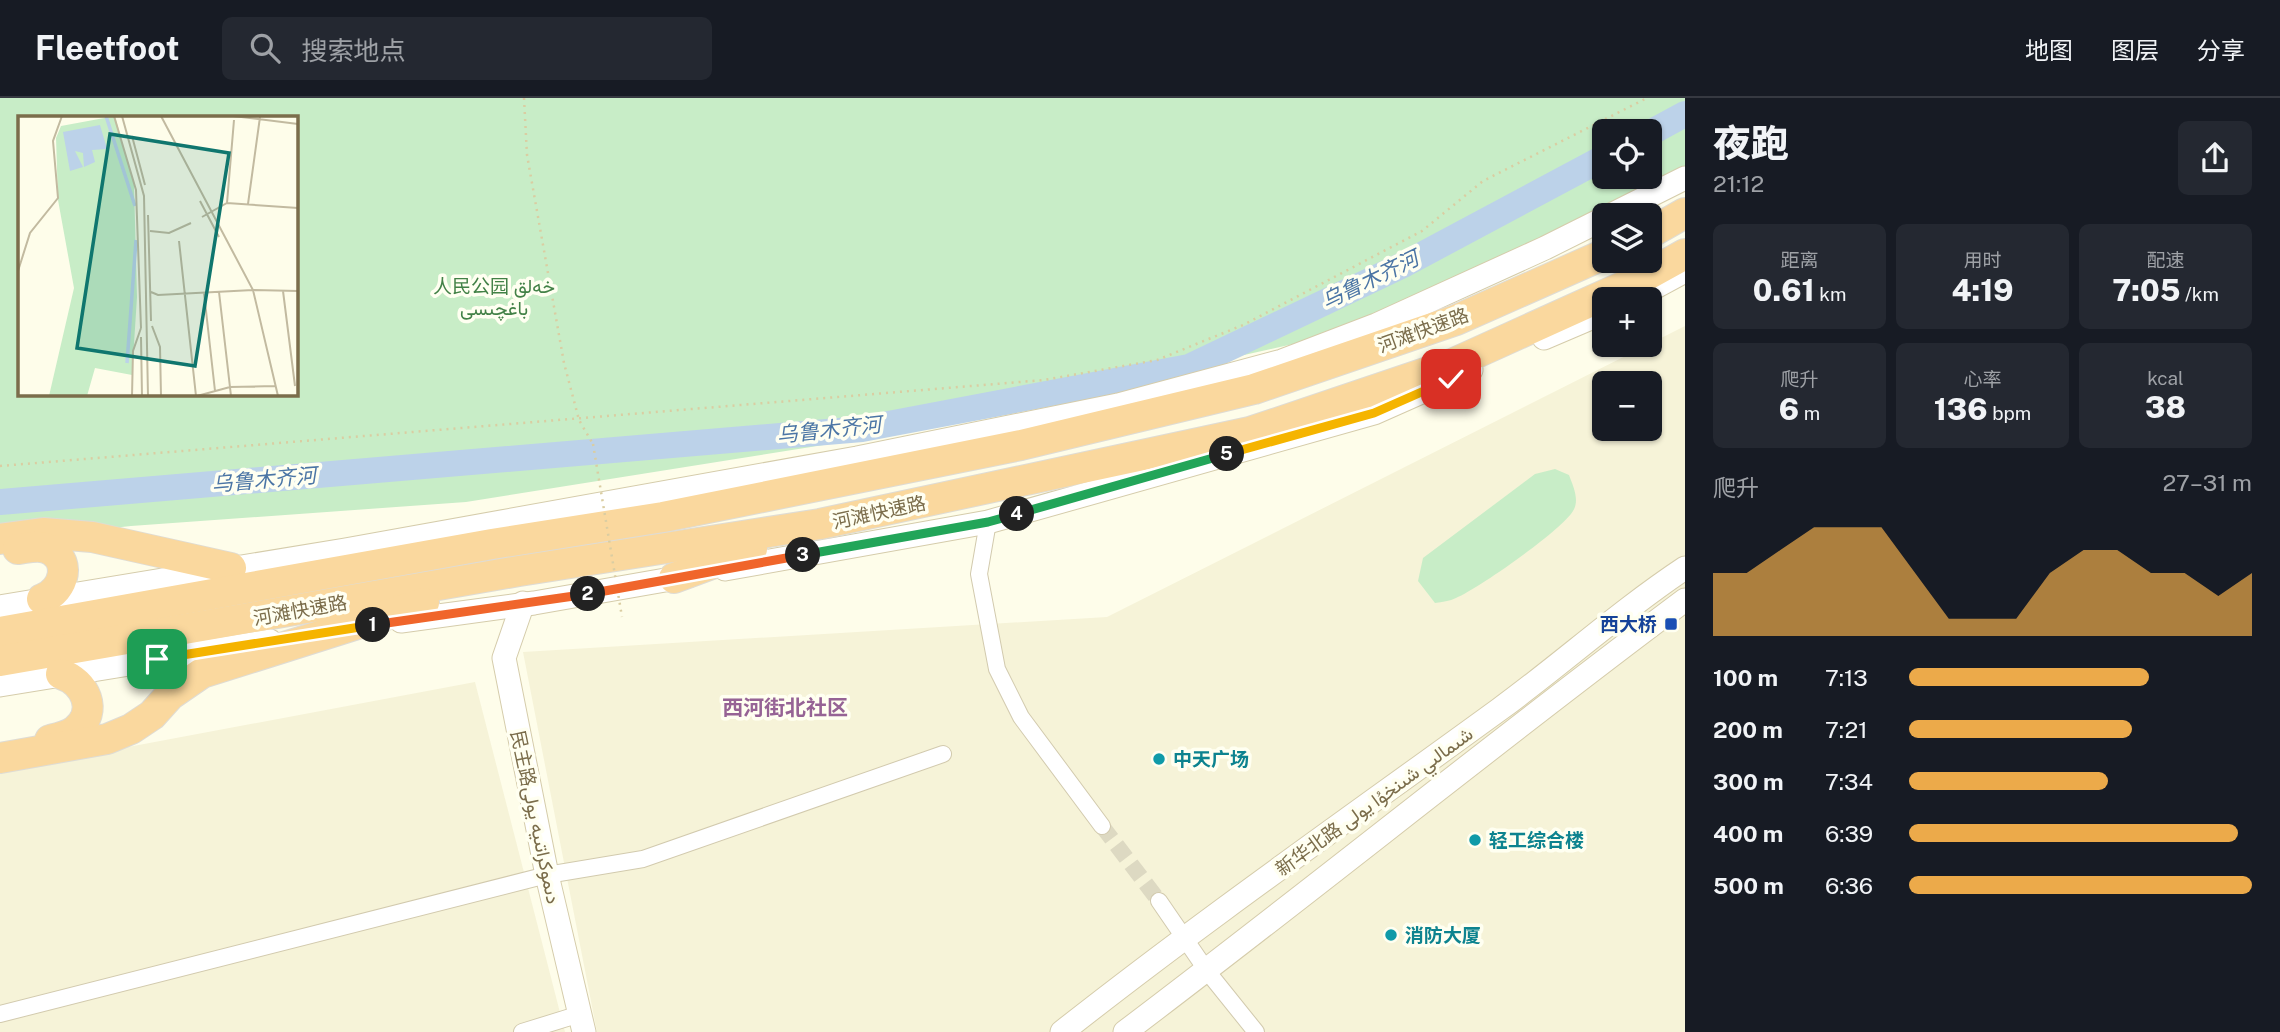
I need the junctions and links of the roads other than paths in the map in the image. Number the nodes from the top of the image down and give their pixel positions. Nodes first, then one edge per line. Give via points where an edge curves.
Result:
1 (1685, 178) edge
2 (1635, 203) edge
3 (1685, 213) edge
4 (1592, 224) edge
5 (1662, 226) edge
6 (1685, 254) edge
7 (1592, 260) edge
8 (1685, 271) edge
9 (1655, 287) edge
10 (1592, 318) edge
11 (1258, 446) junction
12 (1137, 457) junction
13 (988, 522) junction
14 (820, 524) junction
15 (0, 539) edge
16 (492, 544) junction
17 (345, 550) junction
18 (0, 552) edge
19 (231, 568) junction
20 (1685, 568) edge
21 (519, 571) junction
22 (674, 578) junction
23 (42, 599) junction
24 (1685, 600) edge
25 (523, 603) junction
26 (0, 607) edge
27 (349, 628) junction
28 (0, 632) edge
29 (0, 661) edge
30 (61, 674) junction
31 (0, 685) edge
32 (0, 750) edge
33 (943, 754) dead end
34 (0, 758) edge
35 (1102, 826) tunnel mouth
36 (547, 875) junction
37 (1158, 901) tunnel mouth
38 (1184, 939) junction
39 (1207, 971) junction
40 (0, 1014) edge
41 (582, 1023) edge
42 (522, 1032) edge
43 (1062, 1032) edge
44 (1125, 1032) edge
45 (1256, 1032) edge

1 - 2 street
3 - 5 highway
4 - 17 street via 1353,334 1282,361 1118,405 857,458
6 - 12 highway, 河滩快速路 via 1452,364 1250,432
7 - 16 highway, 河滩快速路 via 1456,320 1254,389 1021,445 663,517
8 - 9 street
10 - 11 street via 1374,413
11 - 12 highway
11 - 13 street
12 - 14 highway, 河滩快速路
13 - 22 street
13 - 35 street via 979,574 997,669 1021,717
14 - 21 highway, 河滩快速路
14 - 22 highway
15 - 19 highway via 43,533 92,537
16 - 17 highway
16 - 28 highway, 河滩快速路
17 - 19 street
18 - 23 highway via 35,547 52,551 62,565 61,583
19 - 23 street
20 - 38 street, 新华北路 شىمالىي شىنخۇا يولى
21 - 27 highway
21 - 29 highway, 河滩快速路
22 - 25 street
23 - 26 street
24 - 39 street, 新华北路 شىمالىي شىنخۇا يولى
25 - 27 street
25 - 36 street, 民主路دىموكراتىيە يولى via 504,658
27 - 30 street
27 - 34 highway via 202,673 142,722 107,738
30 - 31 street
30 - 32 highway via 85,692 88,703 83,723 66,736
33 - 36 street via 643,859
36 - 40 street
36 - 41 street, 民主路دىموكراتىيە يولى
37 - 38 street
38 - 39 street
38 - 43 street, 新华北路 شىمالىي شىنخۇا يولى
39 - 44 street, 新华北路 شىمالىي شىنخۇا يولى
39 - 45 street
41 - 42 street

